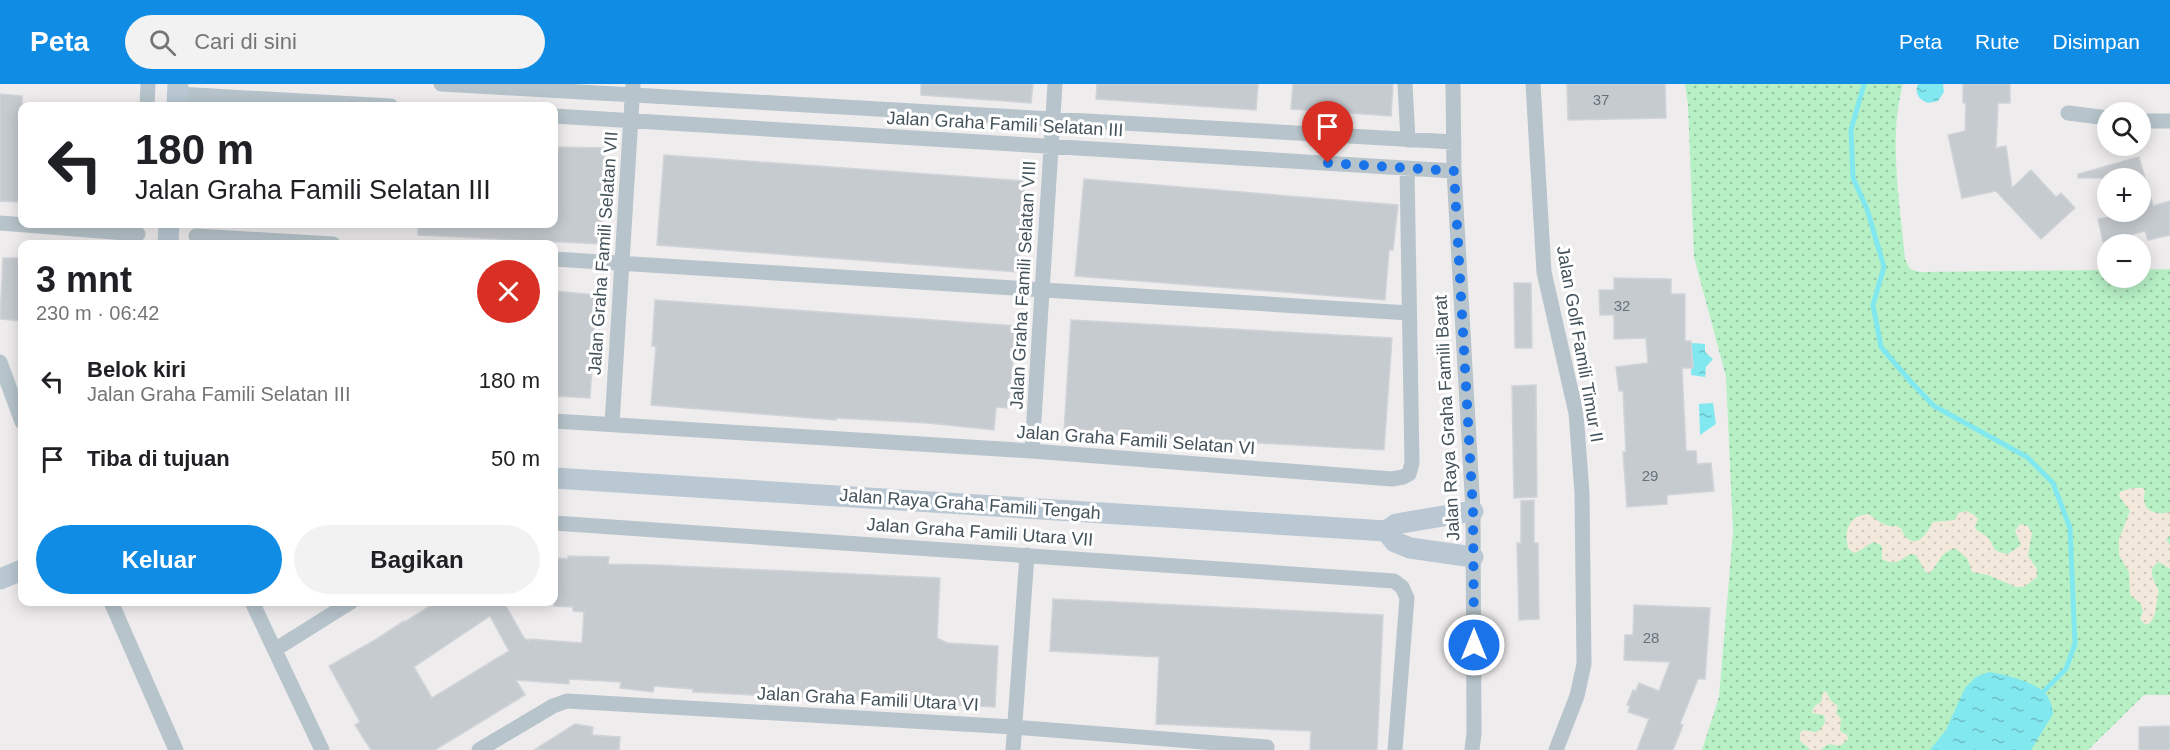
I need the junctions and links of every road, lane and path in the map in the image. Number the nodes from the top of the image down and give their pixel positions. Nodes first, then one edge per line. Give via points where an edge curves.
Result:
1 (148, 84) edge
2 (441, 84) edge
3 (1054, 84) edge
4 (1406, 84) edge
5 (1453, 84) edge
6 (1533, 84) edge
7 (633, 90) edge
8 (178, 95) edge
9 (207, 95) edge
10 (147, 102) edge
11 (324, 102) edge
12 (2068, 113) dead end
13 (558, 116) edge
14 (2097, 117) edge
15 (1052, 120) junction
16 (631, 121) junction
17 (2151, 121) edge
18 (2170, 121) edge
19 (1408, 140) junction
20 (1454, 142) junction
21 (1051, 146) junction
22 (1407, 168) junction
23 (1454, 171) junction
24 (0, 223) edge
25 (18, 224) edge
26 (63, 228) edge
27 (138, 234) edge
28 (196, 235) edge
29 (272, 240) edge
30 (558, 259) edge
31 (622, 263) junction
32 (1042, 290) junction
33 (1409, 313) junction
34 (0, 362) edge
35 (18, 411) edge
36 (558, 421) edge
37 (612, 424) junction
38 (1032, 451) junction
39 (558, 478) edge
40 (1473, 511) junction
41 (558, 523) edge
42 (1386, 531) junction
43 (1027, 555) junction
44 (1473, 557) junction
45 (18, 572) edge
46 (0, 579) edge
47 (113, 606) edge
48 (254, 606) edge
49 (345, 606) edge
50 (276, 649) junction
51 (1014, 727) junction
52 (1267, 747) dead end
53 (176, 750) edge
54 (322, 750) edge
55 (479, 750) edge
56 (1013, 750) edge
57 (1395, 750) edge
58 (1472, 750) edge
59 (1556, 750) edge

1 - 10 street
2 - 7 street, Jalan Graha Famili Selatan III
3 - 15 street, Jalan Graha Famili Selatan VIII
4 - 19 street
5 - 20 street, Jalan Raya Graha Famili Barat
6 - 59 street, Jalan Golf Famili Timur II via 1544,272 1576,413 1582,493 1584,664 1577,696
7 - 15 street, Jalan Graha Famili Selatan III
7 - 16 street, Jalan Graha Famili Selatan VII
8 - 9 street
9 - 11 street
12 - 14 street
13 - 16 street, Jalan Graha Famili Selatan III
15 - 19 street, Jalan Graha Famili Selatan III
15 - 21 street, Jalan Graha Famili Selatan VIII
16 - 21 street, Jalan Graha Famili Selatan III
16 - 31 street, Jalan Graha Famili Selatan VII
17 - 18 street
19 - 20 street, Jalan Graha Famili Selatan III
20 - 23 street, Jalan Raya Graha Famili Barat
21 - 22 street, Jalan Graha Famili Selatan III
21 - 32 street, Jalan Graha Famili Selatan VIII
22 - 23 street, Jalan Graha Famili Selatan III
22 - 33 street, Jalan Graha Famili Selatan VI
23 - 40 street, Jalan Raya Graha Famili Barat
24 - 25 street
26 - 27 street
28 - 29 street
30 - 31 street
31 - 32 street
31 - 37 street, Jalan Graha Famili Selatan VII
32 - 33 street
32 - 38 street, Jalan Graha Famili Selatan VIII
33 - 38 street, Jalan Graha Famili Selatan VI via 1412,463 1409,474 1403,477
34 - 35 street
36 - 37 street, Jalan Graha Famili Selatan VI
37 - 38 street, Jalan Graha Famili Selatan VI
39 - 42 street, Jalan Raya Graha Famili Tengah
40 - 42 street, Jalan Raya Graha Famili Tengah via 1396,524
40 - 44 street, Jalan Raya Graha Famili Barat
41 - 43 street, Jalan Graha Famili Utara VII
42 - 44 street via 1395,542 1410,548
43 - 51 street
43 - 57 street, Jalan Graha Famili Utara VII via 1394,581 1407,598
44 - 58 street, Jalan Raya Graha Famili Barat
45 - 46 street
47 - 53 street
48 - 50 street
49 - 50 street
50 - 54 street
51 - 52 street, Jalan Graha Famili Utara VI
51 - 55 street, Jalan Graha Famili Utara VI via 567,701
51 - 56 street

